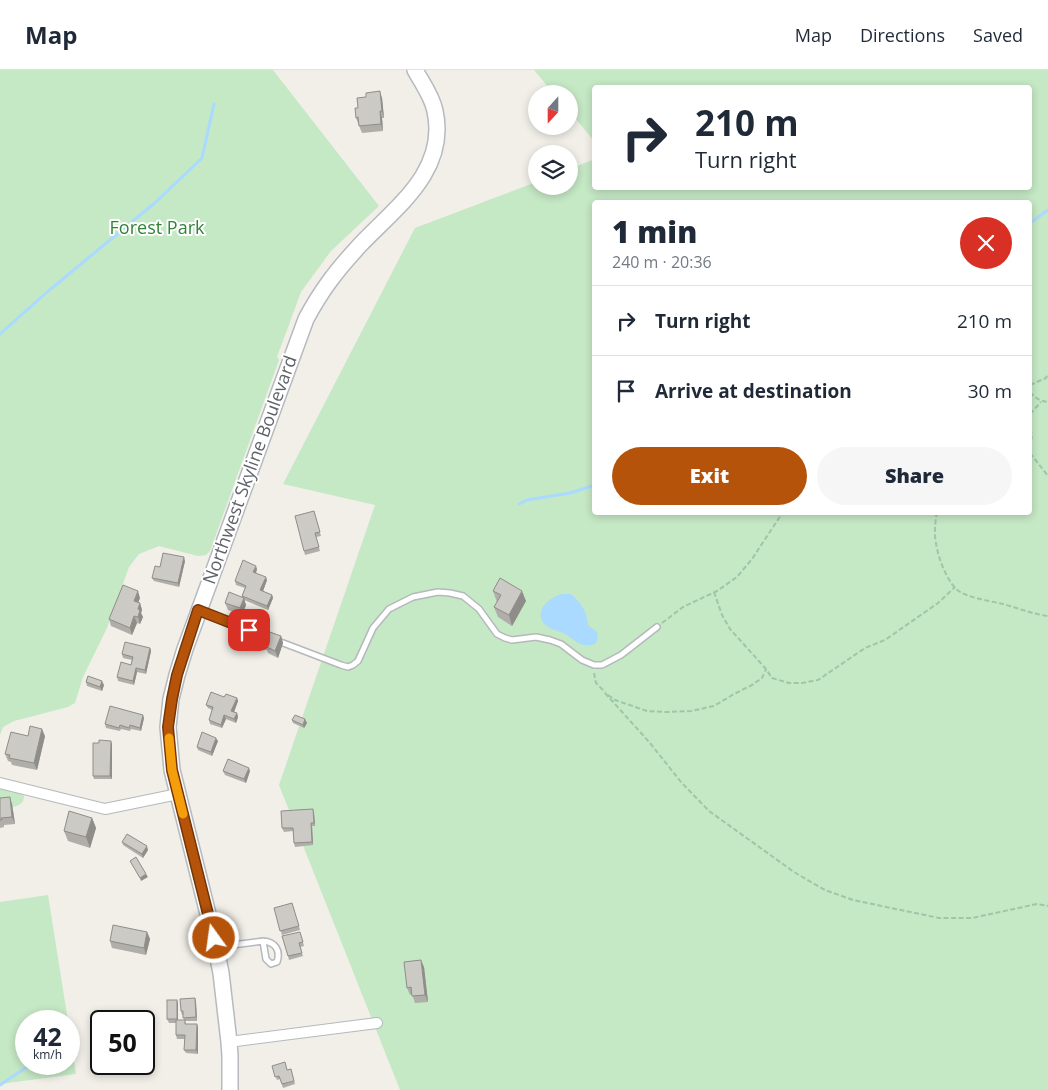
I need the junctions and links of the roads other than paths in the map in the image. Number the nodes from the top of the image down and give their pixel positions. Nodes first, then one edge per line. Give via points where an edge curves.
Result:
1 (415, 70) edge
2 (198, 610) junction
3 (657, 627) road end
4 (0, 783) edge
5 (178, 794) junction
6 (263, 941) dead end
7 (216, 947) junction
8 (377, 1023) dead end
9 (229, 1042) junction
10 (230, 1090) edge

1 - 2 main road, Northwest Skyline Boulevard via 435,112 436,138 431,160 413,191 336,271 309,314
2 - 3 lane via 348,666 358,661 373,628 389,609 413,597 438,592 463,596 479,609 497,634 505,638 550,640 594,665 602,665 621,655
2 - 5 main road, Northwest Skyline Boulevard via 177,675 168,727
4 - 5 street via 105,809
5 - 7 main road, Northwest Skyline Boulevard
6 - 7 lane
7 - 9 main road, Northwest Skyline Boulevard
8 - 9 street
9 - 10 main road, Northwest Skyline Boulevard

